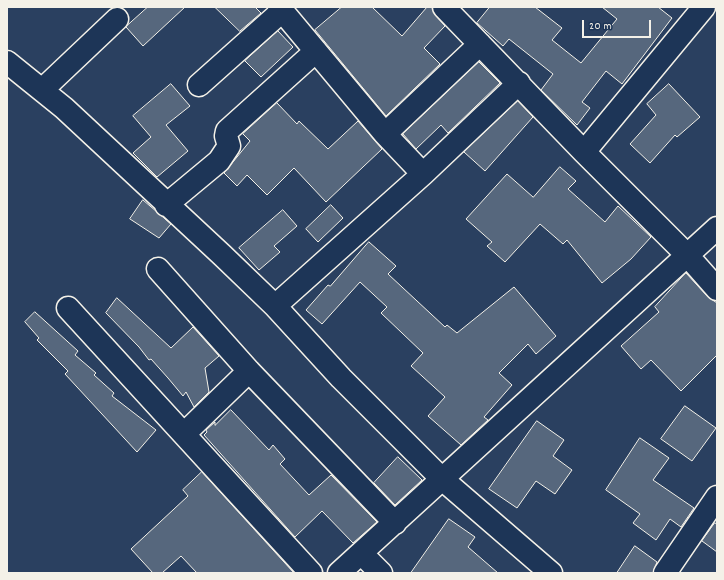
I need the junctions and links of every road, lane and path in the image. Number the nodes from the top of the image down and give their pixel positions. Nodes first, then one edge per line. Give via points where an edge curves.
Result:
1 (704, 7) edge
2 (281, 9) edge
3 (453, 10) edge
4 (117, 19) dead end
5 (480, 44) junction
6 (316, 51) junction
7 (7, 62) edge
8 (519, 83) junction
9 (198, 85) dead end
10 (42, 90) junction
11 (385, 134) junction
12 (584, 152) junction
13 (423, 174) junction
14 (166, 205) junction
15 (717, 228) edge
16 (687, 255) junction
17 (158, 269) dead end
18 (717, 289) edge
19 (275, 306) junction
20 (68, 308) dead end
21 (249, 371) junction
22 (184, 434) junction
23 (441, 478) junction
24 (717, 497) edge
25 (395, 523) junction
26 (361, 553) junction
27 (311, 573) edge
28 (339, 573) edge
29 (381, 573) edge
30 (551, 573) edge
31 (665, 573) edge

1 - 12 street
2 - 6 street
2 - 9 street
3 - 5 street
4 - 10 street
5 - 8 street
5 - 11 street
6 - 11 street
6 - 14 street via 227,131 229,146 219,161
7 - 10 street
8 - 12 street
8 - 13 street
10 - 14 street
11 - 13 street
12 - 16 street
13 - 19 street
14 - 19 street
15 - 16 street
16 - 18 street
16 - 23 street
17 - 21 street
19 - 23 street via 341,378
20 - 22 street
21 - 22 street
21 - 25 street
22 - 27 street
23 - 25 street
23 - 30 street
24 - 31 street
25 - 26 street
26 - 28 street
26 - 29 street

